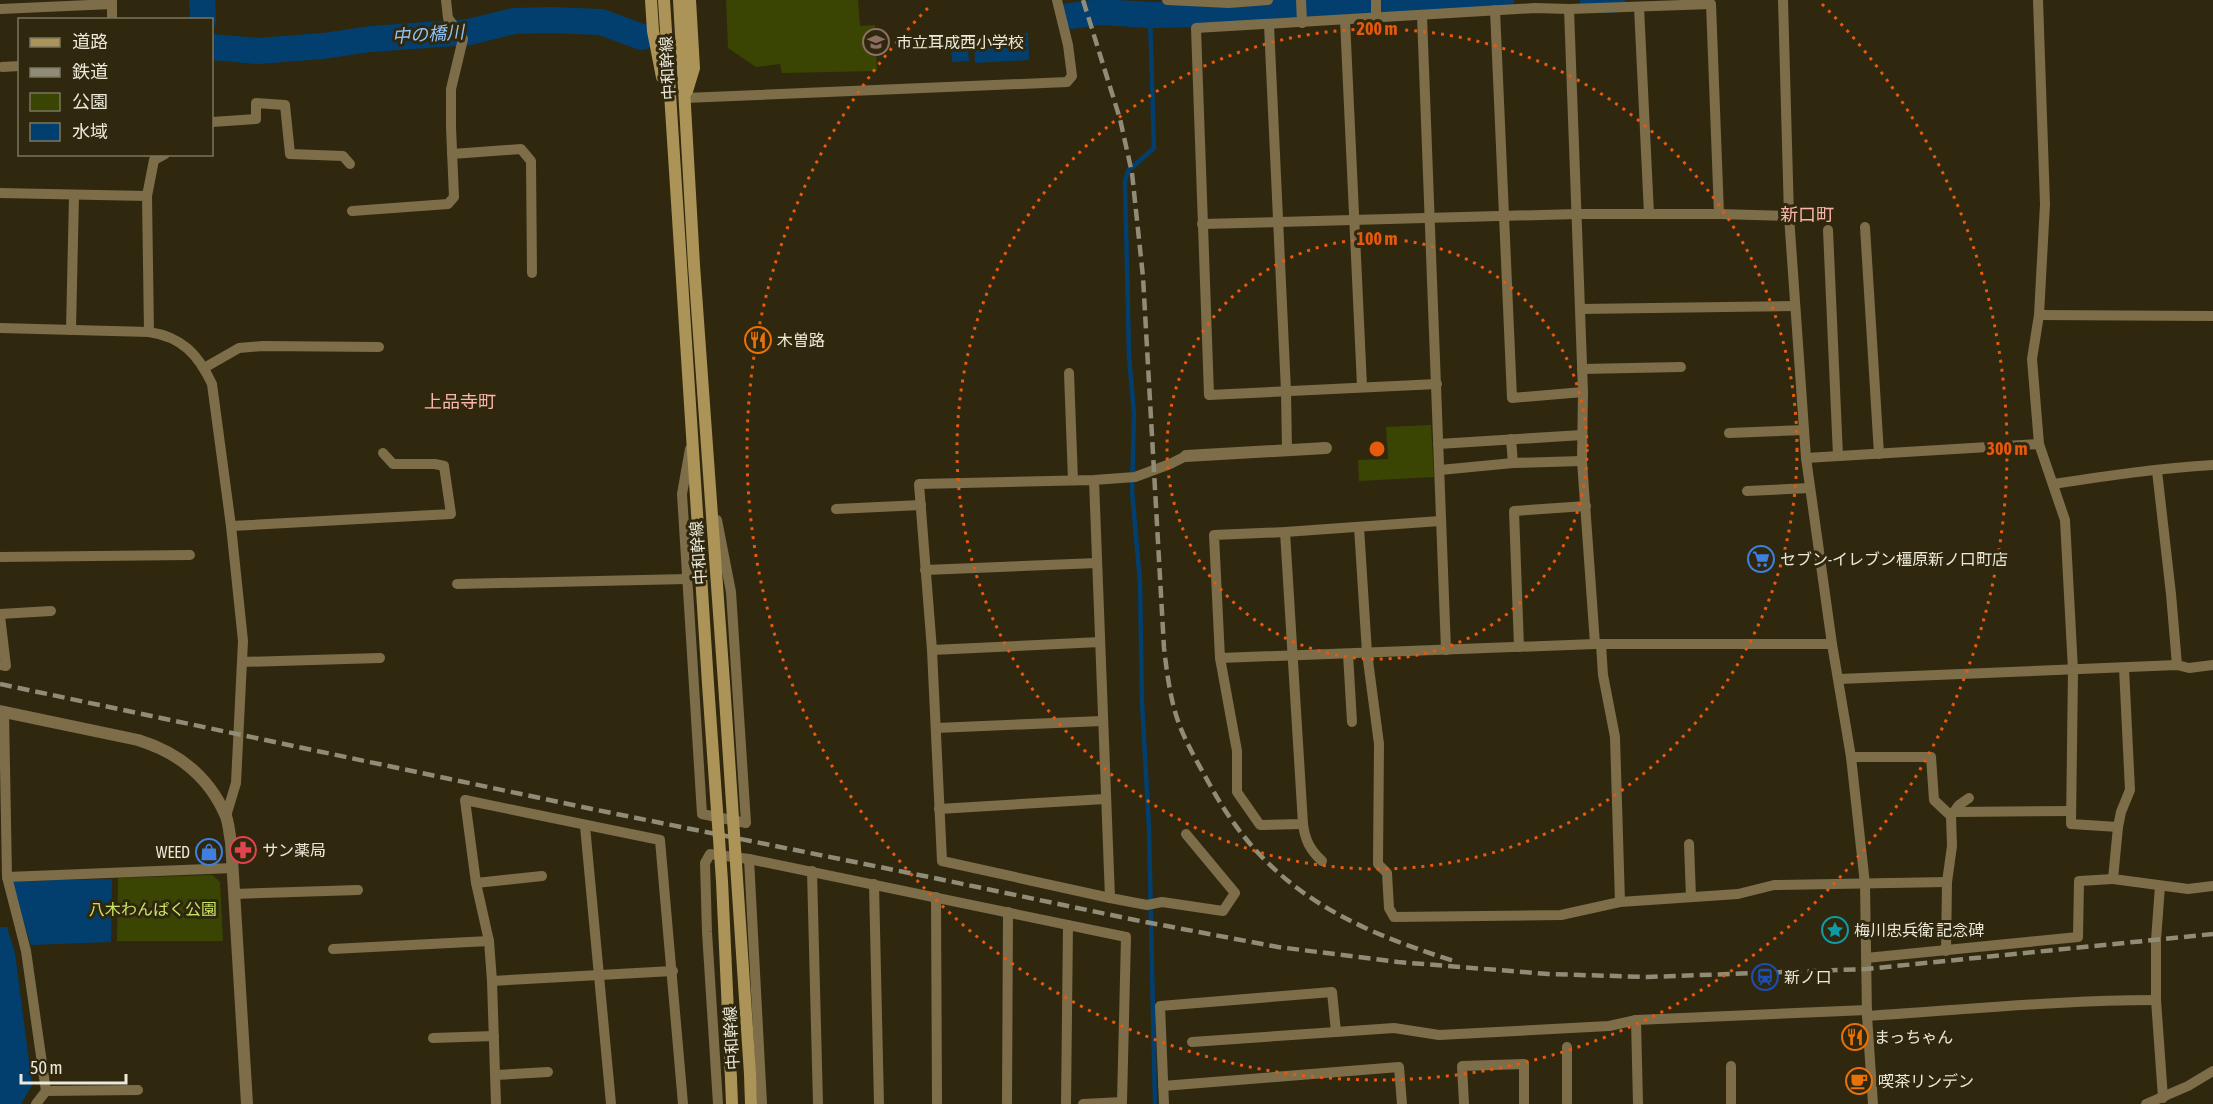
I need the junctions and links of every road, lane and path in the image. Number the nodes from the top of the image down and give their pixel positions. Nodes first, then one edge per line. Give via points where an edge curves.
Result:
1 (446, 0) edge
2 (651, 0) edge
3 (664, 0) edge
4 (679, 0) edge
5 (690, 0) edge
6 (1057, 0) edge
7 (1167, 0) edge
8 (1268, 0) edge
9 (1783, 0) edge
10 (2038, 0) edge
11 (1229, 1) edge
12 (112, 2) edge
13 (1301, 2) edge
14 (1535, 4) edge
15 (1639, 7) junction
16 (0, 9) edge
17 (1569, 9) junction
18 (1376, 10) edge
19 (1495, 10) junction
20 (1422, 16) junction
21 (112, 18) edge
22 (1302, 20) junction
23 (1345, 20) junction
24 (1269, 25) junction
25 (18, 66) edge
26 (2, 67) dead end
27 (685, 98) junction
28 (671, 119) junction
29 (213, 122) edge
30 (452, 154) junction
31 (161, 156) edge
32 (350, 164) dead end
33 (0, 193) edge
34 (74, 195) junction
35 (147, 196) junction
36 (352, 211) dead end
37 (1577, 214) junction
38 (1649, 214) junction
39 (1719, 214) junction
40 (1790, 216) junction
41 (1504, 217) junction
42 (1429, 219) junction
43 (1353, 221) junction
44 (1277, 222) junction
45 (1202, 224) junction
46 (1865, 227) dead end
47 (1827, 230) dead end
48 (532, 273) dead end
49 (1795, 306) junction
50 (1580, 309) junction
51 (2039, 315) junction
52 (2213, 316) edge
53 (0, 328) edge
54 (71, 330) junction
55 (149, 332) junction
56 (379, 347) dead end
57 (204, 368) junction
58 (1681, 368) dead end
59 (1582, 369) junction
60 (1069, 373) dead end
61 (1437, 384) junction
62 (1362, 386) junction
63 (1286, 391) junction
64 (1583, 392) junction
65 (1804, 430) junction
66 (1729, 433) dead end
67 (1582, 435) junction
68 (1511, 439) junction
69 (691, 442) junction
70 (1438, 444) junction
71 (2039, 444) junction
72 (1326, 448) dead end
73 (1287, 450) junction
74 (383, 453) dead end
75 (1879, 454) junction
76 (1186, 456) joint
77 (1838, 456) junction
78 (1806, 458) junction
79 (1582, 461) junction
80 (1513, 463) junction
81 (2213, 465) edge
82 (1440, 470) junction
83 (2157, 471) junction
84 (1073, 480) junction
85 (1094, 480) junction
86 (2053, 484) junction
87 (710, 487) junction
88 (1810, 488) junction
89 (1747, 491) dead end
90 (921, 505) junction
91 (1586, 506) junction
92 (837, 509) dead end
93 (1440, 521) junction
94 (231, 526) junction
95 (1359, 527) junction
96 (1285, 532) junction
97 (190, 555) dead end
98 (0, 557) edge
99 (1097, 563) junction
100 (925, 570) junction
101 (687, 579) junction
102 (458, 584) dead end
103 (51, 611) dead end
104 (0, 615) edge
105 (1100, 642) junction
106 (1598, 644) junction
107 (1832, 644) junction
108 (1519, 647) junction
109 (932, 650) junction
110 (1446, 650) junction
111 (1367, 653) junction
112 (1348, 654) junction
113 (1294, 656) junction
114 (380, 658) dead end
115 (1220, 658) junction
116 (242, 662) junction
117 (2213, 664) edge
118 (0, 665) edge
119 (2177, 665) junction
120 (2124, 668) junction
121 (2073, 670) junction
122 (1839, 679) junction
123 (2, 711) edge
124 (1102, 721) junction
125 (1352, 722) dead end
126 (936, 728) junction
127 (1851, 757) junction
128 (1969, 798) dead end
129 (1105, 799) junction
130 (939, 809) junction
131 (2071, 811) junction
132 (1953, 814) junction
133 (3, 816) edge
134 (226, 816) junction
135 (1303, 824) junction
136 (585, 826) junction
137 (2118, 827) junction
138 (1186, 834) dead end
139 (1689, 844) dead end
140 (749, 859) junction
141 (1322, 861) dead end
142 (233, 868) junction
143 (812, 871) junction
144 (542, 876) dead end
145 (7, 877) junction
146 (2113, 879) junction
147 (1947, 882) junction
148 (476, 883) junction
149 (874, 884) junction
150 (1865, 884) junction
151 (2160, 886) junction
152 (2213, 886) edge
153 (358, 890) dead end
154 (234, 894) junction
155 (936, 897) junction
156 (1691, 897) junction
157 (1110, 898) junction
158 (1620, 902) junction
159 (1008, 912) junction
160 (1068, 925) junction
161 (489, 941) junction
162 (333, 949) dead end
163 (1946, 951) junction
164 (1866, 958) junction
165 (673, 972) junction
166 (599, 976) junction
167 (492, 981) junction
168 (2156, 1000) junction
169 (1867, 1013) junction
170 (1636, 1020) junction
171 (1336, 1032) junction
172 (495, 1036) junction
173 (433, 1038) dead end
174 (1192, 1042) dead end
175 (1567, 1047) dead end
176 (1731, 1066) dead end
177 (2213, 1071) edge
178 (548, 1072) dead end
179 (496, 1075) junction
180 (1163, 1086) junction
181 (138, 1090) dead end
182 (46, 1091) junction
183 (2163, 1098) junction
184 (36, 1104) edge
185 (247, 1104) edge
186 (496, 1104) edge
187 (610, 1104) edge
188 (683, 1104) edge
189 (718, 1104) edge
190 (732, 1104) edge
191 (751, 1104) edge
192 (762, 1104) edge
193 (818, 1104) edge
194 (879, 1104) edge
195 (937, 1104) edge
196 (1008, 1104) edge
197 (1066, 1104) edge
198 (1083, 1104) edge
199 (1164, 1104) edge
200 (1402, 1104) edge
201 (1464, 1104) edge
202 (1524, 1104) edge
203 (1568, 1104) edge
204 (1638, 1104) edge
205 (1731, 1104) edge
206 (1873, 1104) edge
207 (2146, 1104) edge

1 - 30 street via 447,18 460,35 451,89
2 - 28 main road via 652,31
3 - 28 main road, 中和幹線
4 - 27 main road, 中和幹線
5 - 27 main road via 694,68
6 - 27 street via 1072,76 1067,82
7 - 11 street
8 - 11 street
9 - 40 street
10 - 51 street via 2045,163
12 - 16 street
12 - 21 street
13 - 22 street
14 - 17 street
14 - 19 street
15 - 17 street
15 - 38 street
15 - 39 street via 1711,4
17 - 37 street
18 - 20 street
18 - 23 street
19 - 20 street
19 - 41 street
20 - 42 street
22 - 23 street
22 - 24 street
23 - 43 street
24 - 44 street
24 - 45 street via 1196,28
25 - 26 street
27 - 87 main road, 中和幹線
28 - 69 main road, 中和幹線
29 - 32 street via 256,119 256,103 285,105 290,154 343,156
30 - 36 street via 454,197 448,204
30 - 48 street via 521,149 531,161
31 - 35 street via 154,160
33 - 34 street
34 - 35 street
34 - 54 street
35 - 55 street
37 - 38 street
37 - 41 street
37 - 50 street
38 - 39 street
39 - 40 street
40 - 49 street
41 - 42 street
41 - 64 street via 1512,398
42 - 43 street
42 - 61 street
43 - 44 street
43 - 62 street
44 - 45 street
44 - 63 street
45 - 63 street via 1209,395
46 - 75 street
47 - 77 street
49 - 50 street
49 - 65 street
50 - 59 street
51 - 52 street
51 - 71 street via 2032,359
53 - 54 street
54 - 55 street
55 - 57 street via 182,343
56 - 57 street via 239,348
57 - 94 street via 212,384
58 - 59 street
59 - 64 street
60 - 84 street
61 - 62 street
61 - 70 street
62 - 63 street
63 - 73 street
64 - 67 street
65 - 66 street
65 - 78 street
67 - 68 street
67 - 79 street
68 - 70 street
68 - 80 street
69 - 101 street via 682,494
69 - 190 main road, 中和幹線, bridge via 722,881
70 - 82 street
71 - 75 street
71 - 86 street
72 - 73 street
73 - 76 street
74 - 94 street via 393,464 444,466 451,514
75 - 77 street
76 - 85 street via 1135,477
77 - 78 street
78 - 88 street
79 - 80 street
79 - 91 street
80 - 82 street
81 - 83 street
82 - 93 street
83 - 86 street
83 - 119 street
84 - 85 street
84 - 90 street via 919,484
85 - 99 street
86 - 121 street via 2065,520
87 - 101 street via 731,592 746,823 702,814
87 - 191 main road, 中和幹線, bridge
88 - 89 street
88 - 107 street
90 - 92 street
90 - 100 street
91 - 106 street
91 - 108 street via 1514,511
93 - 95 street
93 - 110 street
94 - 116 street
95 - 96 street
95 - 111 street
96 - 113 street
96 - 115 street via 1214,535
97 - 98 street
99 - 100 street
99 - 105 street
100 - 109 street
101 - 102 street
103 - 104 street
104 - 118 street via 6,666
105 - 109 street
105 - 124 street
106 - 107 street
106 - 108 street
106 - 158 street via 1615,737
107 - 122 street
108 - 110 street
109 - 126 street
110 - 111 street
111 - 112 street
111 - 158 street via 1379,744 1378,864 1387,873 1389,908 1394,917 1561,915
112 - 113 street
112 - 125 street
113 - 115 street
113 - 135 street
114 - 116 street
115 - 135 street via 1237,751 1237,792 1260,825
116 - 134 street via 236,783
117 - 119 street via 2189,668
119 - 120 street
120 - 121 street
120 - 137 street via 2130,789
121 - 122 street
121 - 131 street
122 - 127 street
123 - 133 street
123 - 134 street via 159,747 197,773
124 - 126 street
124 - 129 street
126 - 130 street
127 - 132 street via 1931,757 1934,800
127 - 150 street
128 - 132 street
129 - 130 street
129 - 157 street
130 - 157 street via 942,861
131 - 132 street
131 - 137 street via 2072,824
132 - 147 street
133 - 145 street
134 - 142 street
135 - 141 street via 1311,851
136 - 148 street via 465,800
136 - 165 street via 660,840
136 - 166 street
137 - 146 street
138 - 157 street via 1235,893 1223,911
139 - 156 street
140 - 143 street
140 - 189 street via 710,854 705,863
140 - 192 street
142 - 145 street
142 - 154 street
143 - 149 street
143 - 193 street
144 - 148 street
145 - 182 street via 26,951
146 - 151 street
146 - 163 street via 2079,881 2078,937
147 - 150 street
147 - 163 street
148 - 161 street
149 - 155 street
149 - 194 street
150 - 156 street via 1774,885 1738,894
150 - 164 street
151 - 152 street via 2188,890
151 - 168 street
153 - 154 street
154 - 185 street
155 - 159 street
155 - 195 street
156 - 158 street
159 - 160 street
159 - 196 street
160 - 197 street
160 - 198 street via 1126,937 1122,1102
161 - 162 street
161 - 167 street
163 - 164 street
164 - 169 street
165 - 166 street
165 - 188 street
166 - 167 street
166 - 187 street
167 - 172 street
168 - 169 street
168 - 183 street
169 - 170 street
169 - 206 street
170 - 171 street via 1609,1026 1439,1035 1394,1028
170 - 204 street
171 - 174 street
171 - 180 street via 1332,992 1160,1006
172 - 173 street
172 - 179 street
175 - 203 street
176 - 205 street
177 - 183 street
178 - 179 street
179 - 186 street
180 - 199 street
180 - 200 street via 1399,1067
181 - 182 street
182 - 184 street
183 - 207 street
201 - 202 street via 1462,1066 1524,1064

